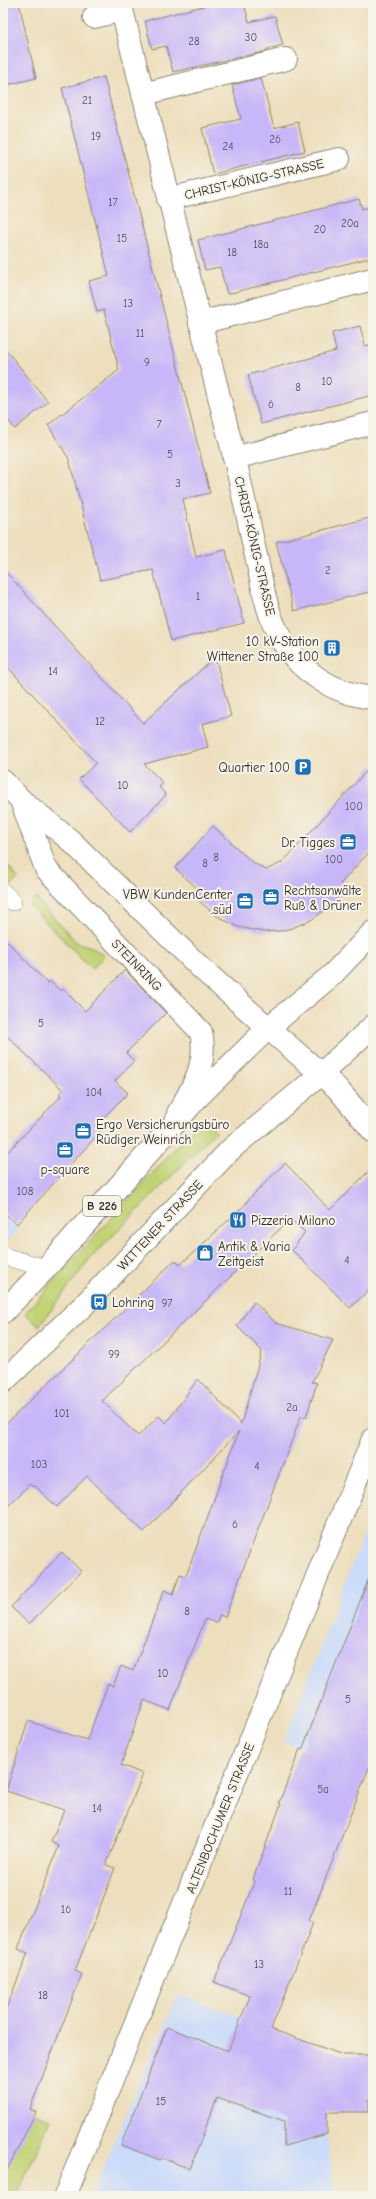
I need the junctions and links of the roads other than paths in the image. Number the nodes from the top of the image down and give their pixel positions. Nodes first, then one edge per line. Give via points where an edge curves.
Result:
1 (124, 6) edge
2 (94, 17) dead end
3 (286, 59) dead end
4 (143, 94) junction
5 (339, 159) dead end
6 (168, 199) junction
7 (373, 279) edge
8 (200, 323) junction
9 (373, 423) edge
10 (234, 458) junction
11 (373, 698) edge
12 (3, 781) edge
13 (21, 800) junction
14 (373, 932) edge
15 (373, 1026) edge
16 (268, 1028) junction
17 (321, 1074) junction
18 (373, 1131) edge
19 (165, 1136) junction
20 (3, 1256) edge
21 (46, 1268) junction
22 (3, 1312) edge
23 (3, 1382) edge
24 (373, 1439) edge
25 (65, 2196) edge

1 - 2 street, CHRIST-KÖNIG-STRASSE
1 - 4 street, CHRIST-KÖNIG-STRASSE
3 - 4 street
4 - 6 street, CHRIST-KÖNIG-STRASSE
5 - 6 street, CHRIST-KÖNIG-STRASSE
6 - 8 street, CHRIST-KÖNIG-STRASSE
7 - 8 street
8 - 10 street, CHRIST-KÖNIG-STRASSE
9 - 10 street, CHRIST-KÖNIG-STRASSE
10 - 11 street, CHRIST-KÖNIG-STRASSE via 267,608 278,634 308,672 359,697
12 - 13 street, STEINRING
13 - 16 street, STEINRING via 71,841 180,948
13 - 19 street, STEINRING via 46,869 201,1032 204,1047 201,1065 191,1090
14 - 16 street, B 226 via 332,975
15 - 17 street, WITTENER STRASSE
16 - 17 street
16 - 19 street, B 226 via 198,1097
17 - 18 street
17 - 23 street, WITTENER STRASSE via 231,1150 84,1305
19 - 21 street, B 226
20 - 21 lane
21 - 22 street, B 226
24 - 25 street, ALTENBOCHUMER STRASSE

